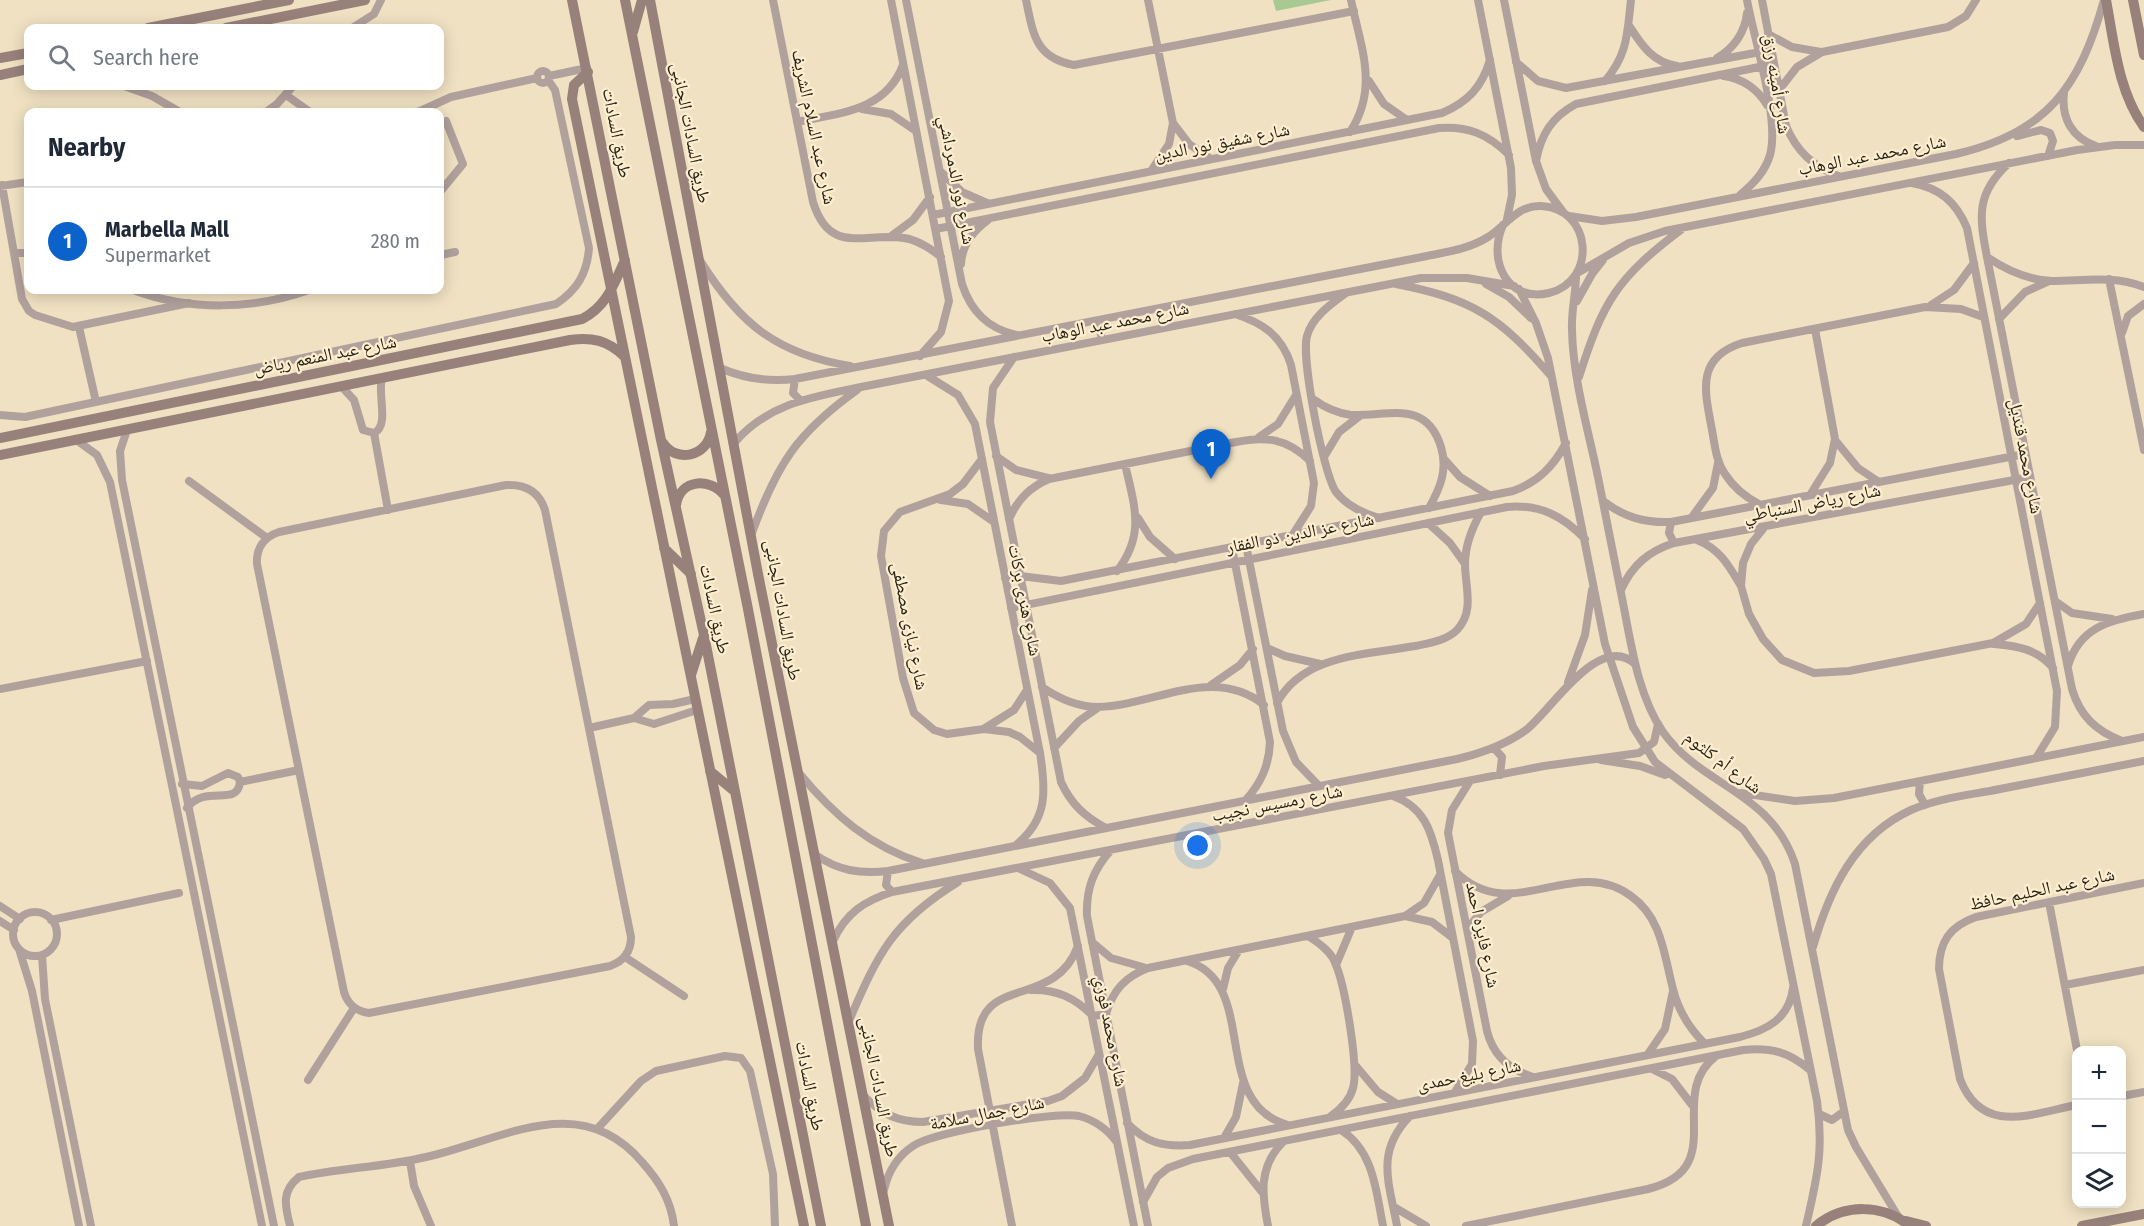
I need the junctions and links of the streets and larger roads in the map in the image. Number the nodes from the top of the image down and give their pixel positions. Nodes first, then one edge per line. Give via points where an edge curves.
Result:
1 (289, 0) edge
2 (364, 0) edge
3 (381, 0) edge
4 (563, 0) edge
5 (572, 0) edge
6 (625, 0) edge
7 (642, 0) edge
8 (650, 0) edge
9 (772, 0) edge
10 (891, 0) edge
11 (906, 0) edge
12 (1026, 0) edge
13 (1148, 0) edge
14 (1352, 0) edge
15 (1478, 0) edge
16 (1504, 0) edge
17 (1631, 0) edge
18 (1762, 0) edge
19 (1976, 0) edge
20 (2105, 0) edge
21 (2133, 0) edge
22 (1747, 3) edge
23 (1354, 11) junction
24 (576, 16) junction
25 (168, 24) edge
26 (246, 24) edge
27 (358, 24) edge
28 (1630, 27) junction
29 (1768, 34) junction
30 (632, 35) junction
31 (1158, 50) junction
32 (1771, 50) junction
33 (1757, 52) junction
34 (1822, 52) junction
35 (24, 54) edge
36 (2144, 55) edge
37 (0, 58) edge
38 (1490, 60) junction
39 (1712, 61) junction
40 (1516, 62) junction
41 (903, 63) junction
42 (1774, 64) junction
43 (1683, 67) junction
44 (1760, 67) junction
45 (24, 70) edge
46 (587, 70) junction
47 (0, 75) edge
48 (1713, 76) junction
49 (549, 78) junction
50 (1368, 80) junction
51 (1605, 81) junction
52 (135, 90) edge
53 (290, 90) edge
54 (1779, 90) junction
55 (2064, 92) junction
56 (286, 94) junction
57 (173, 108) edge
58 (270, 108) edge
59 (305, 108) edge
60 (427, 108) edge
61 (861, 109) junction
62 (1769, 110) junction
63 (1407, 120) junction
64 (446, 121) dead end
65 (797, 122) junction
66 (1173, 123) junction
67 (2144, 127) edge
68 (917, 131) junction
69 (1350, 132) junction
70 (2007, 138) junction
71 (2144, 145) edge
72 (2099, 146) junction
73 (1245, 153) junction
74 (1509, 154) junction
75 (2048, 156) junction
76 (1211, 159) junction
77 (1536, 161) junction
78 (2009, 163) junction
79 (1248, 166) junction
80 (940, 171) junction
81 (1151, 171) junction
82 (1839, 177) junction
83 (24, 183) edge
84 (1912, 183) junction
85 (1, 186) edge
86 (444, 187) edge
87 (930, 197) junction
88 (1737, 197) junction
89 (988, 204) junction
90 (948, 212) junction
91 (1566, 214) junction
92 (933, 215) junction
93 (991, 218) junction
94 (1505, 223) junction
95 (951, 226) junction
96 (1684, 227) junction
97 (936, 229) junction
98 (891, 237) junction
99 (455, 252) dead end
100 (1611, 252) junction
101 (14, 253) junction
102 (24, 253) edge
103 (444, 254) edge
104 (942, 257) junction
105 (1987, 257) junction
106 (698, 258) junction
107 (625, 259) junction
108 (1974, 263) junction
109 (1577, 274) junction
110 (960, 275) junction
111 (1476, 279) junction
112 (2109, 279) junction
113 (2051, 281) junction
114 (1391, 283) junction
115 (1517, 287) junction
116 (2144, 287) edge
117 (612, 289) junction
118 (1347, 292) junction
119 (146, 294) edge
120 (292, 294) edge
121 (159, 298) junction
122 (189, 303) junction
123 (2144, 304) edge
124 (1925, 307) junction
125 (160, 309) junction
126 (1233, 314) junction
127 (1573, 314) junction
128 (1983, 317) junction
129 (1999, 319) junction
130 (1098, 321) junction
131 (566, 323) junction
132 (1536, 323) junction
133 (79, 327) junction
134 (1815, 329) junction
135 (2121, 334) junction
136 (1020, 336) junction
137 (570, 340) junction
138 (1102, 340) junction
139 (624, 356) junction
140 (920, 356) junction
141 (1015, 357) junction
142 (858, 367) junction
143 (720, 368) junction
144 (924, 375) junction
145 (1552, 377) junction
146 (382, 378) junction
147 (795, 379) junction
148 (1578, 379) junction
149 (341, 386) junction
150 (861, 387) junction
151 (220, 393) junction
152 (1296, 394) junction
153 (1313, 399) junction
154 (800, 400) junction
155 (96, 402) junction
156 (224, 410) junction
157 (0, 415) edge
158 (1362, 415) junction
159 (711, 428) junction
160 (127, 430) junction
161 (374, 433) junction
162 (2, 437) edge
163 (1258, 437) junction
164 (75, 439) junction
165 (1834, 439) junction
166 (661, 440) junction
167 (735, 442) junction
168 (1566, 443) junction
169 (2144, 450) edge
170 (2025, 454) junction
171 (0, 455) edge
172 (996, 456) junction
173 (1324, 457) junction
174 (2011, 457) junction
175 (982, 459) junction
176 (1444, 459) junction
177 (1310, 460) junction
178 (1718, 463) junction
179 (1125, 464) junction
180 (2030, 477) junction
181 (1049, 478) junction
182 (2016, 480) junction
183 (189, 481) dead end
184 (1879, 482) junction
185 (1810, 495) junction
186 (725, 496) junction
187 (1490, 496) junction
188 (936, 500) junction
189 (1603, 501) junction
190 (1759, 504) junction
191 (1429, 508) junction
192 (388, 510) junction
193 (676, 510) junction
194 (1481, 512) junction
195 (1137, 517) junction
196 (1692, 517) junction
197 (1380, 518) junction
198 (1009, 519) junction
199 (994, 522) junction
200 (1671, 522) junction
201 (1428, 523) junction
202 (1764, 528) junction
203 (752, 533) junction
204 (1292, 536) junction
205 (267, 538) junction
206 (1585, 539) junction
207 (1696, 539) junction
208 (1674, 543) junction
209 (1246, 545) junction
210 (664, 548) junction
211 (1232, 548) junction
212 (1175, 559) junction
213 (1249, 559) junction
214 (1235, 561) junction
215 (1465, 564) junction
216 (1117, 570) junction
217 (691, 574) junction
218 (758, 574) junction
219 (1098, 574) junction
220 (1020, 576) junction
221 (1005, 578) junction
222 (1593, 579) junction
223 (1741, 586) junction
224 (1100, 588) junction
225 (1621, 591) junction
226 (2055, 601) junction
227 (2040, 603) junction
228 (747, 604) junction
229 (1025, 605) junction
230 (1011, 608) junction
231 (2144, 614) edge
232 (2113, 619) junction
233 (704, 635) junction
234 (1993, 643) junction
235 (1266, 648) junction
236 (1252, 649) junction
237 (1608, 657) junction
238 (147, 661) junction
239 (1321, 664) junction
240 (1636, 665) junction
241 (2067, 667) junction
242 (2053, 668) junction
243 (760, 675) junction
244 (690, 677) junction
245 (1209, 686) junction
246 (1042, 687) junction
247 (1566, 688) junction
248 (0, 689) edge
249 (1027, 690) junction
250 (783, 700) junction
251 (1277, 703) junction
252 (667, 704) junction
253 (696, 705) junction
254 (1264, 705) junction
255 (1099, 707) junction
256 (634, 718) junction
257 (670, 718) junction
258 (1658, 723) junction
259 (589, 728) junction
260 (984, 729) junction
261 (2144, 737) edge
262 (2122, 741) junction
263 (1054, 748) junction
264 (1494, 748) junction
265 (1645, 750) junction
266 (1040, 753) junction
267 (2036, 758) junction
268 (1581, 760) junction
269 (2144, 761) edge
270 (299, 770) junction
271 (797, 770) junction
272 (710, 771) junction
273 (1500, 775) junction
274 (1470, 781) junction
275 (1677, 781) junction
276 (1920, 781) junction
277 (240, 782) junction
278 (182, 784) junction
279 (208, 784) junction
280 (1319, 786) junction
281 (734, 790) junction
282 (1737, 792) junction
283 (210, 794) junction
284 (1392, 796) junction
285 (1245, 801) junction
286 (1925, 805) junction
287 (187, 808) junction
288 (1106, 828) junction
289 (1016, 846) junction
290 (1111, 850) junction
291 (814, 854) junction
292 (1452, 857) junction
293 (1438, 860) junction
294 (924, 863) junction
295 (1019, 868) junction
296 (888, 871) junction
297 (1455, 872) junction
298 (1441, 874) junction
299 (962, 879) junction
300 (2144, 883) edge
301 (892, 892) junction
302 (179, 893) dead end
303 (1512, 894) junction
304 (2049, 902) junction
305 (0, 906) edge
306 (1087, 916) junction
307 (1406, 916) junction
308 (1073, 918) junction
309 (20, 919) junction
310 (51, 920) junction
311 (0, 921) edge
312 (1352, 927) junction
313 (1467, 928) junction
314 (14, 930) junction
315 (1307, 936) junction
316 (1453, 938) junction
317 (833, 941) junction
318 (1092, 942) junction
319 (1079, 945) junction
320 (1812, 948) junction
321 (19, 949) junction
322 (1239, 950) junction
323 (42, 955) junction
324 (626, 957) junction
325 (1185, 960) junction
326 (1336, 965) junction
327 (1148, 968) junction
328 (2144, 970) edge
329 (1794, 981) junction
330 (2065, 985) junction
331 (1223, 988) junction
332 (1031, 990) junction
333 (1673, 990) junction
334 (684, 996) dead end
335 (354, 1008) junction
336 (1106, 1014) junction
337 (1093, 1016) junction
338 (849, 1021) junction
339 (1740, 1037) junction
340 (1490, 1039) junction
341 (1473, 1041) junction
342 (1705, 1044) junction
343 (2076, 1046) edge
344 (1743, 1050) junction
345 (1100, 1052) junction
346 (1647, 1055) junction
347 (1717, 1056) junction
348 (1356, 1066) junction
349 (1651, 1069) junction
350 (1811, 1071) junction
351 (1564, 1072) junction
352 (1534, 1077) junction
353 (308, 1080) dead end
354 (1244, 1082) junction
355 (1566, 1085) junction
356 (2144, 1092) edge
357 (1454, 1093) junction
358 (2126, 1095) edge
359 (863, 1096) junction
360 (66, 1103) junction
361 (1397, 1104) junction
362 (55, 1105) junction
363 (1692, 1105) junction
364 (2072, 1106) edge
365 (990, 1111) junction
366 (1843, 1112) junction
367 (1819, 1114) junction
368 (1410, 1116) junction
369 (1330, 1117) junction
370 (1308, 1122) junction
371 (1127, 1123) junction
372 (1290, 1125) junction
373 (993, 1126) junction
374 (598, 1128) junction
375 (1341, 1130) junction
376 (1308, 1136) junction
377 (1224, 1138) junction
378 (1284, 1141) junction
379 (1118, 1143) junction
380 (1190, 1145) junction
381 (1230, 1152) junction
382 (1193, 1159) junction
383 (410, 1161) junction
384 (1390, 1187) junction
385 (1376, 1189) junction
386 (1262, 1192) junction
387 (268, 1195) junction
388 (883, 1195) junction
389 (257, 1198) junction
390 (1143, 1202) junction
391 (1394, 1207) junction
392 (2144, 1214) edge
393 (1904, 1221) edge
394 (887, 1223) edge
395 (78, 1226) edge
396 (91, 1226) edge
397 (262, 1226) edge
398 (274, 1226) edge
399 (290, 1226) edge
400 (431, 1226) edge
401 (674, 1226) edge
402 (775, 1226) edge
403 (804, 1226) edge
404 (821, 1226) edge
405 (866, 1226) edge
406 (1012, 1226) edge
407 (1134, 1226) edge
408 (1148, 1226) edge
409 (1268, 1226) edge
410 (1383, 1226) edge
411 (1397, 1226) edge
412 (1426, 1226) edge
413 (1466, 1226) edge
414 (1806, 1226) edge
415 (1816, 1226) edge
416 (1926, 1226) edge
417 (2082, 1226) edge

1 - 25 street
2 - 26 street
3 - 27 street via 374,14
4 - 24 street
5 - 24 street, طريق السادات
6 - 30 street, طريق السادات
7 - 30 street
8 - 106 street, طريق السادات الجانبى
9 - 65 street, شارع عبد السلام الشريف
10 - 41 street, شارع نور الدمرداشي
11 - 80 street, شارع نور الدمرداشي
12 - 31 street via 1034,38 1041,49 1061,63 1086,64
13 - 31 street
14 - 23 street
15 - 38 street
16 - 40 street
17 - 28 street
18 - 29 street, شارع أمينه رزق
19 - 34 street via 1966,16 1948,27
20 - 55 street, شارع محمد عبد الوهاب via 2086,56
20 - 67 street via 2124,87
21 - 36 street
22 - 33 street, شارع أمينه رزق
22 - 39 street via 1746,20 1738,39
23 - 31 street
23 - 50 street
24 - 46 street, طريق السادات
28 - 43 street via 1646,51 1670,65
28 - 51 street via 1621,57
29 - 32 street, شارع أمينه رزق
29 - 34 street via 1792,47
30 - 159 street, طريق السادات
31 - 66 street
32 - 33 street
32 - 42 street, شارع أمينه رزق
33 - 39 street
33 - 44 street, شارع أمينه رزق
34 - 54 street via 1797,67
35 - 37 street
38 - 63 street, شارع شفيق نور الدين via 1486,74 1468,99 1442,113
38 - 74 street
39 - 43 street
40 - 51 street via 1526,73 1552,86 1566,88
40 - 77 street
41 - 61 street via 899,76 883,96
41 - 68 street, شارع نور الدمرداشي
42 - 44 street
42 - 54 street, شارع أمينه رزق
43 - 51 street
44 - 48 street
44 - 62 street, شارع أمينه رزق
45 - 47 street
46 - 49 street
46 - 107 street, طريق السادات
46 - 117 street via 574,85 572,99
48 - 62 street via 1740,80 1752,87
48 - 77 street via 1576,104 1544,133
49 - 60 street via 542,83 537,78 451,97
49 - 155 street via 555,90 589,249 584,275 567,297 543,309
50 - 63 street via 1384,104
50 - 69 street via 1363,107
52 - 57 street
53 - 56 street
54 - 82 street, شارع أمينه رزق via 1786,126 1801,153
55 - 70 street, شارع محمد عبد الوهاب via 2046,112
55 - 72 street via 2064,116 2069,127 2087,143
56 - 58 street
56 - 59 street
61 - 65 street
61 - 68 street via 891,114
62 - 88 street, شارع أمينه رزق via 1773,138 1770,156 1757,179
63 - 69 street, شارع شفيق نور الدين
64 - 86 street via 463,164
65 - 98 street, شارع عبد السلام الشريف via 813,202 824,225 844,238
66 - 76 street via 1189,144
66 - 81 street via 1169,144
68 - 87 street, شارع نور الدمرداشي
69 - 73 street, شارع شفيق نور الدين
70 - 75 street via 2046,130 2053,141
70 - 82 street, شارع محمد عبد الوهاب via 1956,154
71 - 72 street, شارع محمد عبد الوهاب
72 - 75 street, شارع محمد عبد الوهاب
73 - 76 street, شارع شفيق نور الدين
73 - 79 street
74 - 79 street, شارع شفيق نور الدين via 1484,135 1455,127
74 - 94 street via 1512,195
75 - 78 street, شارع محمد عبد الوهاب
76 - 81 street, شارع شفيق نور الدين
77 - 91 street via 1546,189
78 - 84 street, شارع محمد عبد الوهاب
78 - 105 street, شارع محمد قنديل via 1984,197 1981,226
79 - 93 street, شارع شفيق نور الدين
80 - 89 street via 962,192
80 - 90 street, شارع نور الدمرداشي
81 - 89 street, شارع شفيق نور الدين
82 - 88 street, شارع محمد عبد الوهاب
83 - 85 street
84 - 96 street, شارع محمد عبد الوهاب
84 - 108 street, شارع محمد قنديل via 1927,186 1952,202 1967,228
85 - 101 street
87 - 92 street, شارع نور الدمرداشي
87 - 98 street via 914,220
88 - 91 street, شارع محمد عبد الوهاب via 1619,220 1585,220
89 - 90 street, شارع شفيق نور الدين
90 - 92 street, شارع شفيق نور الدين
90 - 95 street, شارع نور الدمرداشي
91 - 94 street via 1546,207 1527,208
91 - 109 street via 1582,237 1583,262
92 - 97 street, شارع نور الدمرداشي
93 - 95 street, شارع شفيق نور الدين
93 - 110 street via 967,242
94 - 115 street via 1496,251 1498,264
94 - 130 street, شارع محمد عبد الوهاب via 1487,238 1450,251
95 - 97 street, شارع شفيق نور الدين
95 - 110 street, شارع نور الدمرداشي
96 - 100 street, شارع محمد عبد الوهاب via 1647,236
96 - 148 street via 1636,265 1609,299
97 - 104 street, شارع نور الدمرداشي
98 - 104 street, شارع عبد السلام الشريف via 918,242
99 - 103 street
100 - 109 street, شارع محمد عبد الوهاب
100 - 127 street via 1584,286
101 - 102 street
101 - 133 street via 22,299 29,311 62,325
104 - 140 street, شارع نور الدمرداشي via 949,301 947,317
105 - 113 street via 2022,275
105 - 129 street, شارع محمد قنديل
106 - 142 street via 726,300 755,328 813,357
106 - 143 street, طريق السادات الجانبى
107 - 117 street, شارع عبد المنعم رياض
107 - 166 street, طريق السادات
108 - 124 street via 1954,290
108 - 128 street, شارع محمد قنديل
109 - 115 street via 1568,285 1550,293 1531,293
109 - 127 street, شارع أم كلثوم
110 - 136 street, شارع نور الدمرداشي via 967,299 977,313 989,324
111 - 114 street, شارع محمد عبد الوهاب via 1443,276
111 - 115 street, شارع محمد عبد الوهاب
111 - 132 street via 1509,297
112 - 113 street
112 - 116 street
112 - 135 street
113 - 129 street via 2025,292
114 - 118 street, شارع محمد عبد الوهاب
114 - 145 street via 1444,294 1482,310 1506,328
115 - 132 street
117 - 131 street, شارع عبد المنعم رياض via 592,314
117 - 139 street
118 - 126 street, شارع محمد عبد الوهاب
118 - 153 street via 1321,313 1307,335 1305,362
119 - 121 street
120 - 122 street via 254,303
121 - 122 street
121 - 125 street
122 - 125 street
123 - 135 street via 2128,316
124 - 128 street via 1961,309
124 - 134 street
125 - 133 street
126 - 138 street, شارع محمد عبد الوهاب
126 - 152 street via 1260,324 1280,341 1291,365
127 - 148 street, شارع أم كلثوم
128 - 174 street, شارع محمد قنديل
129 - 170 street, شارع محمد قنديل
130 - 136 street, شارع محمد عبد الوهاب
130 - 138 street
131 - 137 street
131 - 151 street, شارع عبد المنعم رياض
132 - 145 street
133 - 155 street
134 - 165 street
134 - 178 street via 1730,346 1712,362 1705,385
135 - 169 street
136 - 140 street, شارع محمد عبد الوهاب
137 - 139 street, شارع عبد المنعم رياض via 597,339
137 - 146 street, شارع عبد المنعم رياض
138 - 141 street, شارع محمد عبد الوهاب
139 - 210 street
140 - 142 street, شارع محمد عبد الوهاب
141 - 144 street, شارع محمد عبد الوهاب
141 - 172 street, شارع هنرى بركات via 998,378 990,399
142 - 147 street, شارع محمد عبد الوهاب
143 - 147 street, شارع محمد عبد الوهاب via 748,378
143 - 167 street, طريق السادات الجانبى
144 - 150 street, شارع محمد عبد الوهاب
144 - 175 street, شارع هنرى بركات via 949,387 965,404 975,424
145 - 168 street
146 - 149 street, شارع عبد المنعم رياض
146 - 161 street via 379,397 383,424
147 - 154 street via 793,393
148 - 189 street, شارع أم كلثوم
149 - 156 street, شارع عبد المنعم رياض
149 - 161 street via 354,400 363,430
150 - 154 street, شارع محمد عبد الوهاب
150 - 203 street via 817,421 787,456 765,496
151 - 156 street
151 - 162 street, شارع عبد المنعم رياض
152 - 163 street via 1278,424
152 - 177 street
153 - 158 street via 1336,412
153 - 173 street
154 - 167 street, شارع محمد عبد الوهاب via 764,415
155 - 157 street via 26,417
156 - 160 street, شارع عبد المنعم رياض
158 - 173 street via 1339,432
158 - 176 street via 1399,412 1420,418 1435,433
159 - 166 street via 706,445 691,455 673,453
159 - 186 street, طريق السادات
160 - 164 street, شارع عبد المنعم رياض
160 - 278 street via 120,451 120,470
161 - 192 street
163 - 177 street via 1281,441
163 - 179 street
164 - 171 street, شارع عبد المنعم رياض
164 - 238 street via 98,455 108,473
165 - 184 street via 1849,459
165 - 185 street via 1830,464
166 - 193 street, طريق السادات
167 - 203 street, طريق السادات الجانبى
168 - 187 street, شارع عز الدين ذو الفقار via 1539,478 1526,486
168 - 206 street
170 - 174 street, شارع رياض السنباطي
170 - 180 street, شارع محمد قنديل
172 - 181 street via 1016,470
172 - 198 street, شارع هنرى بركات
173 - 197 street via 1330,481 1341,497 1356,509
174 - 182 street, شارع محمد قنديل
174 - 184 street, شارع رياض السنباطي
175 - 188 street, شارع نيازى مصطفى via 963,484
175 - 199 street, شارع هنرى بركات
176 - 187 street via 1460,477
176 - 191 street via 1442,479
177 - 204 street via 1314,483 1311,506
178 - 190 street via 1740,492
178 - 196 street via 1713,488
179 - 181 street
179 - 195 street
180 - 182 street, شارع رياض السنباطي
180 - 226 street, شارع محمد قنديل
181 - 198 street via 1029,490
182 - 202 street, شارع رياض السنباطي
182 - 227 street, شارع محمد قنديل
183 - 205 street
184 - 185 street, شارع رياض السنباطي
185 - 190 street, شارع رياض السنباطي
186 - 193 street via 712,484 695,483 681,493
186 - 228 street, طريق السادات
187 - 191 street, شارع عز الدين ذو الفقار
188 - 199 street, شارع نيازى مصطفى via 968,504
188 - 260 street, شارع نيازى مصطفى via 900,512 884,531 880,544 903,678 914,713 934,730 947,734
189 - 200 street, شارع رياض السنباطي via 1628,516
189 - 225 street, شارع أم كلثوم
190 - 196 street, شارع رياض السنباطي
191 - 197 street, شارع عز الدين ذو الفقار
192 - 205 street via 279,532
192 - 259 street via 506,485 527,488 539,497 545,510
193 - 217 street, طريق السادات
194 - 201 street, شارع عز الدين ذو الفقار
194 - 206 street, شارع عز الدين ذو الفقار via 1535,507 1561,518
194 - 215 street via 1472,530
195 - 212 street via 1150,537
195 - 216 street via 1134,541
196 - 200 street, شارع رياض السنباطي
197 - 204 street, شارع عز الدين ذو الفقار
198 - 220 street, شارع هنرى بركات
199 - 221 street, شارع هنرى بركات
200 - 208 street via 1669,533
201 - 213 street, شارع عز الدين ذو الفقار
201 - 215 street
202 - 207 street, شارع رياض السنباطي
202 - 223 street via 1746,553
203 - 218 street, طريق السادات الجانبى
204 - 209 street, شارع عز الدين ذو الفقار
205 - 270 street via 258,551 257,564
206 - 222 street
207 - 208 street, شارع رياض السنباطي
207 - 223 street via 1717,551
208 - 225 street, شارع رياض السنباطي via 1647,555 1627,577
209 - 211 street, شارع عز الدين ذو الفقار
209 - 213 street
210 - 217 street
210 - 244 street
211 - 212 street, شارع عز الدين ذو الفقار
211 - 214 street
212 - 216 street, شارع عز الدين ذو الفقار
213 - 214 street, شارع عز الدين ذو الفقار
213 - 235 street
214 - 224 street, شارع عز الدين ذو الفقار
214 - 236 street
215 - 239 street via 1467,609 1450,636
216 - 219 street, شارع عز الدين ذو الفقار
217 - 233 street, طريق السادات
218 - 228 street
218 - 250 street, طريق السادات الجانبى
219 - 220 street, شارع عز الدين ذو الفقار via 1051,581
219 - 224 street
220 - 221 street, شارع عز الدين ذو الفقار
220 - 229 street, شارع هنرى بركات
221 - 230 street, شارع هنرى بركات
222 - 237 street
222 - 247 street via 1585,635
223 - 234 street via 1752,621 1772,650 1790,664 1814,673 1849,671
224 - 229 street, شارع عز الدين ذو الفقار
225 - 240 street, شارع أم كلثوم
226 - 232 street via 2072,613
226 - 241 street, شارع محمد قنديل
227 - 234 street via 2026,624
227 - 242 street, شارع محمد قنديل
228 - 243 street, طريق السادات
229 - 230 street, شارع عز الدين ذو الفقار
229 - 246 street, شارع هنرى بركات
230 - 249 street, شارع هنرى بركات
231 - 232 street
232 - 241 street via 2082,638
233 - 244 street
233 - 281 street, طريق السادات
234 - 242 street via 2027,648
235 - 239 street
235 - 251 street
236 - 245 street via 1240,665
236 - 254 street
237 - 240 street via 1623,657
237 - 247 street, شارع رمسيس نجيب via 1586,669
237 - 265 street
238 - 248 street
238 - 389 street
239 - 251 street via 1296,677
240 - 258 street, شارع أم كلثوم
241 - 262 street, شارع محمد قنديل via 2082,712 2099,730
242 - 267 street, شارع محمد قنديل via 2058,715 2050,738
243 - 250 street
243 - 405 street, طريق السادات
244 - 253 street
245 - 254 street via 1236,689
245 - 255 street
246 - 255 street via 1063,700
246 - 263 street, شارع هنرى بركات
247 - 264 street, شارع رمسيس نجيب via 1527,729
249 - 260 street, شارع نيازى مصطفى via 1014,710
249 - 266 street, شارع هنرى بركات
250 - 271 street, طريق السادات الجانبى
251 - 280 street via 1288,747 1296,762
252 - 253 street
252 - 256 street via 649,705
252 - 257 street
253 - 257 street
253 - 272 street
254 - 285 street via 1270,755 1261,780
255 - 263 street via 1069,729
256 - 257 street via 654,724
256 - 259 street
258 - 265 street via 1654,742
258 - 282 street, شارع أم كلثوم via 1678,748
259 - 324 street via 631,937
260 - 266 street, شارع نيازى مصطفى via 1009,732
261 - 262 street
262 - 267 street
263 - 288 street, شارع هنرى بركات via 1067,794 1084,814
264 - 273 street via 1503,763
264 - 280 street, شارع رمسيس نجيب
265 - 268 street, شارع رمسيس نجيب
265 - 275 street
266 - 289 street, شارع هنرى بركات via 1045,784 1042,812 1027,837
267 - 276 street
268 - 273 street, شارع رمسيس نجيب
268 - 275 street via 1621,762
269 - 286 street
270 - 277 street
270 - 335 street via 344,992
271 - 291 street, طريق السادات الجانبى
271 - 294 street via 832,812 852,829 899,855
272 - 281 street
272 - 403 street
273 - 274 street, شارع رمسيس نجيب
274 - 284 street, شارع رمسيس نجيب
274 - 292 street, شارع فايزه احمد via 1456,799 1449,821
275 - 329 street via 1737,824 1764,859 1776,891
276 - 282 street via 1815,800
276 - 286 street via 1919,794
277 - 279 street via 228,773
277 - 283 street via 233,795
278 - 279 street
278 - 287 street
279 - 283 street
280 - 285 street, شارع رمسيس نجيب
281 - 404 street, طريق السادات
282 - 320 street, شارع أم كلثوم via 1766,814 1786,840 1795,864
283 - 287 street via 197,798
284 - 290 street, شارع رمسيس نجيب
284 - 293 street, شارع فايزه احمد via 1422,814
285 - 288 street, شارع رمسيس نجيب
286 - 320 street via 1886,825 1851,860 1830,894
287 - 387 street
288 - 289 street, شارع رمسيس نجيب
289 - 294 street, شارع رمسيس نجيب
290 - 295 street, شارع رمسيس نجيب
290 - 306 street, شارع محمد فوزي via 1089,886
291 - 296 street, شارع رمسيس نجيب via 855,873
291 - 317 street, طريق السادات الجانبى
292 - 293 street
292 - 297 street, شارع فايزه احمد
293 - 298 street, شارع فايزه احمد
294 - 296 street, شارع رمسيس نجيب
295 - 299 street, شارع رمسيس نجيب
295 - 308 street, شارع محمد فوزي via 1041,876 1059,890
296 - 301 street via 885,880
297 - 303 street via 1481,891
297 - 313 street, شارع فايزه احمد
298 - 307 street via 1424,903
298 - 316 street, شارع فايزه احمد
299 - 301 street, شارع رمسيس نجيب
299 - 338 street via 919,908 887,942 874,962
300 - 304 street, شارع عبد الحليم حافظ
301 - 317 street, شارع رمسيس نجيب via 861,904
302 - 310 street
303 - 313 street via 1481,912
303 - 333 street via 1586,882 1602,883 1631,895 1653,920 1666,954
304 - 330 street
304 - 364 street, شارع عبد الحليم حافظ via 1963,921 1943,942 1939,969 1960,1079 1975,1105 2002,1118
305 - 309 street
306 - 308 street
306 - 318 street, شارع محمد فوزي
307 - 312 street
307 - 316 street via 1432,922
308 - 319 street, شارع محمد فوزي
309 - 310 street via 39,913
309 - 314 street
310 - 323 street via 56,940
311 - 314 street
312 - 315 street
312 - 326 street
313 - 340 street, شارع فايزه احمد
314 - 321 street
315 - 322 street
315 - 326 street via 1324,948
316 - 341 street, شارع فايزه احمد
317 - 338 street, طريق السادات الجانبى
318 - 327 street via 1111,958
318 - 336 street, شارع محمد فوزي
319 - 332 street via 1066,969
319 - 337 street, شارع محمد فوزي
320 - 366 street, شارع أم كلثوم
321 - 323 street via 30,956
321 - 362 street via 32,991
322 - 325 street
322 - 331 street via 1228,968
323 - 360 street via 45,999
324 - 334 street
324 - 335 street via 610,966 369,1013
325 - 327 street
325 - 331 street via 1207,970
326 - 348 street
327 - 336 street via 1136,972 1116,990
328 - 330 street
329 - 339 street, شارع بليغ حمدى via 1787,1008 1779,1020
329 - 350 street
330 - 343 street
331 - 354 street
332 - 337 street via 1060,993
332 - 365 street via 990,1006 979,1027 978,1049
333 - 342 street via 1685,1018
333 - 346 street via 1665,1029
335 - 353 street
336 - 337 street
336 - 371 street, شارع محمد فوزي
337 - 345 street, شارع محمد فوزي
338 - 359 street, طريق السادات الجانبى
339 - 342 street, شارع بليغ حمدى
339 - 344 street
340 - 341 street via 1484,1044
340 - 352 street, شارع فايزه احمد via 1507,1064
341 - 357 street, شارع فايزه احمد via 1468,1075
342 - 346 street, شارع بليغ حمدى
344 - 347 street, شارع بليغ حمدى
344 - 350 street, شارع بليغ حمدى via 1779,1051
345 - 365 street, شارع جمال سلامة via 1085,1078 1062,1096
345 - 379 street, شارع محمد فوزي
346 - 351 street, شارع بليغ حمدى
347 - 349 street, شارع بليغ حمدى
347 - 363 street via 1701,1075
348 - 361 street via 1378,1092
348 - 369 street via 1353,1090
349 - 355 street, شارع بليغ حمدى
349 - 363 street via 1672,1079
350 - 367 street
351 - 352 street, شارع بليغ حمدى
351 - 355 street
352 - 357 street, شارع بليغ حمدى
354 - 372 street via 1261,1111
354 - 377 street via 1236,1117
355 - 368 street, شارع بليغ حمدى
356 - 358 street
357 - 361 street, شارع بليغ حمدى
359 - 365 street, شارع جمال سلامة via 884,1113 909,1122
359 - 388 street, طريق السادات الجانبى
360 - 362 street
360 - 396 street
361 - 369 street, شارع بليغ حمدى
362 - 395 street
363 - 413 street via 1694,1150 1682,1173 1672,1181
365 - 373 street
366 - 367 street via 1832,1120
366 - 393 street, شارع أم كلثوم via 1856,1147
367 - 414 street via 1820,1162
368 - 375 street, شارع بليغ حمدى
368 - 384 street via 1388,1149
369 - 370 street, شارع بليغ حمدى
370 - 372 street, شارع بليغ حمدى
370 - 376 street
371 - 380 street, شارع بليغ حمدى via 1161,1145
371 - 390 street, شارع محمد فوزي
372 - 377 street, شارع بليغ حمدى
373 - 379 street, شارع جمال سلامة via 1078,1116 1101,1125
373 - 388 street, شارع جمال سلامة via 929,1137 914,1145 893,1167
373 - 406 street
374 - 383 street via 568,1122 548,1124
374 - 401 street via 636,1154 657,1179 672,1209
374 - 402 street via 656,1071 725,1056 741,1058 750,1071 773,1174
375 - 376 street, شارع بليغ حمدى
375 - 385 street via 1364,1152
376 - 378 street, شارع بليغ حمدى
377 - 380 street, شارع بليغ حمدى
378 - 381 street, شارع بليغ حمدى
378 - 386 street via 1267,1165
379 - 407 street, شارع محمد فوزي
380 - 382 street via 1188,1153
381 - 382 street, شارع بليغ حمدى
381 - 386 street
382 - 390 street, شارع بليغ حمدى via 1168,1168 1157,1177
383 - 399 street via 299,1177 290,1184 285,1196
383 - 400 street via 414,1186
384 - 385 street via 1384,1184
384 - 391 street
385 - 410 street
386 - 409 street
387 - 389 street
387 - 398 street
388 - 394 street, طريق السادات الجانبى
389 - 397 street
390 - 408 street, شارع محمد فوزي
391 - 411 street
391 - 412 street
392 - 417 street
393 - 415 street via 1887,1212 1860,1208 1833,1215
393 - 416 street

